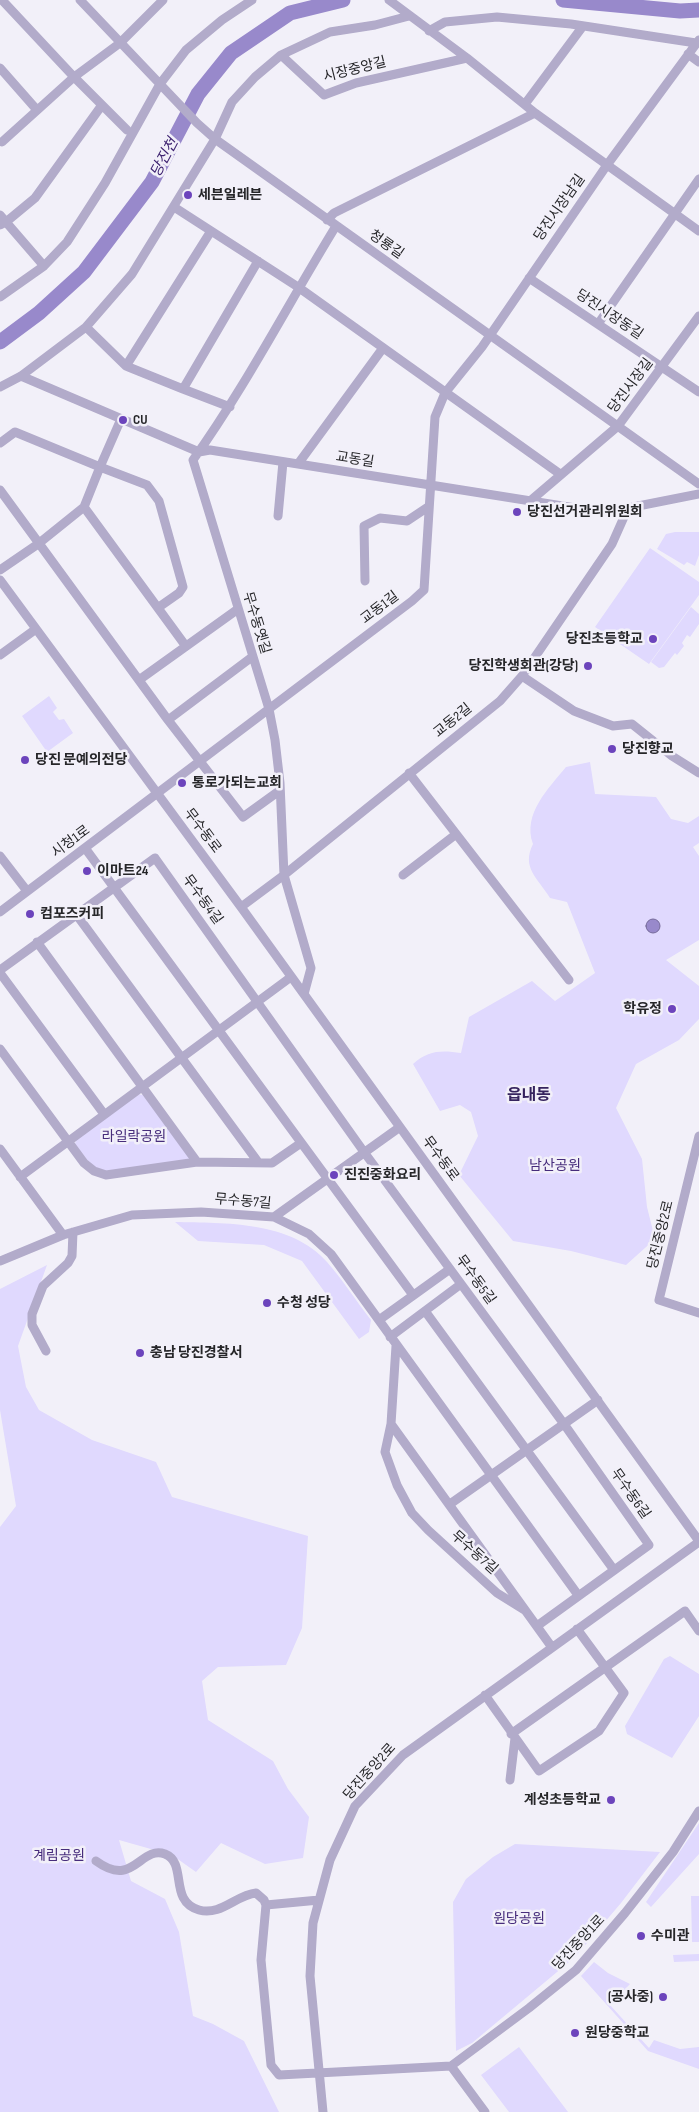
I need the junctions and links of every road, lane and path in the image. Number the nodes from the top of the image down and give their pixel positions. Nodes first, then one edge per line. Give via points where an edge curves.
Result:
1 (2, 0) edge
2 (80, 0) edge
3 (163, 0) edge
4 (252, 0) edge
5 (390, 0) edge
6 (409, 16) junction
7 (583, 26) junction
8 (428, 30) junction
9 (120, 42) junction
10 (698, 42) edge
11 (688, 54) junction
12 (281, 55) junction
13 (467, 58) junction
14 (699, 62) edge
15 (0, 68) edge
16 (74, 77) junction
17 (160, 84) junction
18 (525, 104) junction
19 (102, 105) junction
20 (38, 110) junction
21 (535, 113) junction
22 (127, 130) dead end
23 (215, 139) junction
24 (1, 141) edge
25 (607, 166) junction
26 (699, 179) edge
27 (174, 207) junction
28 (675, 214) junction
29 (327, 220) junction
30 (2, 221) edge
31 (336, 226) junction
32 (211, 231) junction
33 (699, 231) edge
34 (258, 261) junction
35 (44, 266) junction
36 (529, 278) junction
37 (298, 287) junction
38 (0, 297) edge
39 (699, 316) edge
40 (598, 324) junction
41 (86, 328) junction
42 (489, 335) junction
43 (383, 348) junction
44 (126, 366) junction
45 (662, 367) junction
46 (21, 376) junction
47 (0, 387) edge
48 (183, 389) junction
49 (699, 392) edge
50 (445, 393) junction
51 (230, 408) junction
52 (121, 419) junction
53 (618, 426) junction
54 (0, 442) edge
55 (199, 452) junction
56 (283, 462) junction
57 (298, 464) junction
58 (100, 467) junction
59 (560, 474) junction
60 (699, 484) edge
61 (431, 486) junction
62 (0, 490) edge
63 (699, 494) edge
64 (529, 502) junction
65 (84, 507) junction
66 (428, 508) junction
67 (628, 508) junction
68 (278, 516) dead end
69 (38, 544) junction
70 (0, 570) edge
71 (365, 581) dead end
72 (1, 583) edge
73 (159, 608) junction
74 (238, 609) junction
75 (36, 629) junction
76 (185, 646) junction
77 (0, 655) edge
78 (252, 657) junction
79 (522, 676) junction
80 (139, 680) junction
81 (269, 709) junction
82 (168, 720) junction
83 (200, 762) junction
84 (699, 773) edge
85 (409, 774) junction
86 (280, 791) junction
87 (158, 795) junction
88 (455, 834) junction
89 (85, 848) junction
90 (0, 856) edge
91 (284, 875) junction
92 (403, 875) dead end
93 (114, 887) junction
94 (27, 891) junction
95 (241, 907) junction
96 (0, 912) edge
97 (76, 914) junction
98 (37, 942) junction
99 (0, 972) edge
100 (291, 977) junction
101 (569, 980) dead end
102 (304, 994) junction
103 (257, 1000) junction
104 (219, 1028) junction
105 (0, 1049) edge
106 (181, 1057) junction
107 (142, 1085) junction
108 (104, 1114) junction
109 (400, 1127) junction
110 (699, 1136) edge
111 (68, 1141) junction
112 (301, 1143) junction
113 (0, 1149) edge
114 (364, 1152) junction
115 (197, 1162) junction
116 (258, 1162) junction
117 (20, 1177) junction
118 (327, 1178) junction
119 (274, 1217) junction
120 (73, 1232) junction
121 (63, 1235) junction
122 (0, 1261) edge
123 (450, 1269) junction
124 (461, 1284) junction
125 (413, 1294) junction
126 (425, 1311) junction
127 (699, 1312) edge
128 (378, 1320) junction
129 (390, 1337) junction
130 (396, 1346) junction
131 (46, 1351) dead end
132 (598, 1400) junction
133 (391, 1424) junction
134 (564, 1424) junction
135 (527, 1450) junction
136 (492, 1474) junction
137 (450, 1504) junction
138 (699, 1542) edge
139 (614, 1570) junction
140 (578, 1595) junction
141 (526, 1611) junction
142 (537, 1626) junction
143 (577, 1628) junction
144 (699, 1631) edge
145 (551, 1646) junction
146 (605, 1668) junction
147 (485, 1695) junction
148 (513, 1736) junction
149 (510, 1780) dead end
150 (699, 1811) edge
151 (96, 1861) dead end
152 (319, 1900) junction
153 (266, 1905) junction
154 (451, 2066) junction
155 (320, 2073) junction
156 (323, 2112) edge
157 (485, 2112) edge

1 - 16 street
2 - 9 street, 청룡길
3 - 9 street
4 - 17 street via 186,50
5 - 6 street
6 - 8 street
6 - 12 street via 330,32
7 - 8 street via 497,18 445,22
7 - 10 street
7 - 18 street
8 - 13 street
9 - 16 street
9 - 17 street, 청룡길
10 - 11 street, 당진시장남길
11 - 14 street
11 - 25 street, 당진시장남길
12 - 13 street, 시장중앙길 via 324,95 356,82
12 - 23 street via 232,102
13 - 18 street
15 - 20 street
16 - 19 street
16 - 20 street
17 - 23 street, 청룡길
17 - 35 street via 87,212 67,242
18 - 21 street
19 - 22 street
19 - 30 street via 34,198
20 - 24 street
21 - 25 street
21 - 29 street via 334,213
23 - 27 street
23 - 29 street, 청룡길
25 - 28 street
25 - 36 street, 당진시장남길
26 - 28 street
27 - 32 street
27 - 41 street via 132,274
28 - 33 street
28 - 40 street
29 - 31 street, 청룡길
30 - 35 street
31 - 37 street
31 - 42 street, 청룡길
32 - 34 street
32 - 44 street
34 - 37 street
34 - 48 street
35 - 38 street
36 - 40 street, 당진시장동길
36 - 42 street, 당진시장남길
37 - 43 street
37 - 51 street
39 - 45 street, 당진시장길
40 - 45 street, 당진시장동길
41 - 44 street
41 - 46 street
42 - 50 street, 당진시장남길
42 - 53 street, 청룡길
43 - 50 street
43 - 57 street
44 - 48 street
45 - 49 street, 당진시장동길
45 - 53 street, 당진시장길
46 - 47 street
46 - 52 street, 교동길
48 - 51 street
50 - 59 street
50 - 61 street, 당진시장남길 via 435,417
51 - 55 street
52 - 55 street, 교동길
52 - 58 street
53 - 59 street, 당진시장길
53 - 60 street, 청룡길
54 - 58 street via 15,432
55 - 56 street, 교동길 via 210,450
55 - 74 street, 무수동옛길 via 193,460
56 - 57 street, 교동길
56 - 68 street
57 - 61 street, 교동길
58 - 65 street
58 - 73 street via 147,486 159,501 183,587
59 - 64 street, 당진시장길
61 - 64 street, 교동길
61 - 66 street, 교동1길
62 - 69 street
63 - 67 street, 교동길
64 - 67 street, 교동길 via 594,511
65 - 69 street
65 - 73 street
66 - 71 street via 407,521 380,518 364,526
66 - 81 street, 교동1길 via 424,590
67 - 79 street, 교동2길 via 612,544
69 - 70 street
69 - 80 street
72 - 75 street, 무수동로
73 - 76 street
74 - 76 street
74 - 78 street, 무수동옛길
75 - 77 street
75 - 87 street, 무수동로
76 - 80 street
78 - 81 street, 무수동옛길
78 - 82 street
79 - 84 street via 574,711 613,726 632,724
79 - 85 street, 교동2길 via 500,701
80 - 82 street
81 - 83 street
81 - 86 street, 무수동옛길
82 - 83 street
83 - 86 street via 243,817
83 - 87 street
85 - 88 street
85 - 91 street, 교동2길
86 - 91 street, 무수동옛길
87 - 89 street, 시청1로
87 - 95 street, 무수동로
88 - 92 street
88 - 101 street
89 - 93 street
89 - 94 street, 시청1로
90 - 94 street
91 - 95 street, 교동2길
91 - 102 street, 무수동옛길 via 311,968
93 - 97 street, 무수동4길
93 - 103 street, 무수동4길 via 155,858
93 - 104 street
94 - 96 street, 시청1로
95 - 100 street, 무수동로
97 - 98 street, 무수동4길
97 - 106 street
98 - 99 street, 무수동4길
98 - 107 street
99 - 108 street, 무수동4길
100 - 102 street, 무수동로
100 - 103 street
102 - 109 street, 무수동로
103 - 104 street
103 - 114 street, 무수동4길
104 - 106 street
104 - 112 street
105 - 111 street
106 - 107 street
106 - 116 street
107 - 108 street
107 - 115 street
108 - 111 street
109 - 114 street
109 - 132 street, 무수동로
110 - 127 street, 당진중앙2로 via 659,1300
111 - 115 street via 89,1168 106,1175
111 - 117 street
112 - 116 street via 272,1163
112 - 118 street
113 - 117 street
114 - 118 street
114 - 123 street, 무수동5길
115 - 116 street
117 - 121 street
118 - 119 street
118 - 125 street
119 - 120 street, 무수동7길 via 202,1212 132,1215
119 - 128 street, 무수동7길 via 309,1234 331,1254
120 - 121 street, 무수동7길
120 - 131 street via 72,1256 43,1286 32,1314 32,1325
121 - 122 street, 무수동7길
123 - 124 street, 무수동5길
123 - 125 street
124 - 126 street
124 - 134 street, 무수동5길
125 - 128 street
126 - 129 street
126 - 135 street
128 - 129 street, 무수동7길
129 - 130 street, 무수동7길
130 - 133 street, 무수동7길
130 - 136 street, 무수동7길
132 - 134 street
132 - 138 street, 무수동로
133 - 137 street, 무수동7길
133 - 141 street, 무수동7길 via 385,1452 412,1513 497,1593
134 - 135 street
134 - 139 street, 무수동6길 via 650,1545
135 - 136 street
135 - 139 street
136 - 137 street
136 - 140 street
137 - 141 street, 무수동7길
138 - 143 street, 당진중앙2로
139 - 140 street, 무수동6길
140 - 142 street, 무수동6길
141 - 142 street, 무수동7길
142 - 145 street, 무수동7길
143 - 145 street, 당진중앙2로
143 - 146 street
144 - 146 street via 685,1611
145 - 147 street, 당진중앙2로
146 - 148 street
146 - 148 street via 624,1693 599,1731 539,1772
147 - 148 street
147 - 152 street, 당진중앙2로 via 402,1755 355,1806 330,1860
148 - 149 street
150 - 154 street, 당진중앙1로 via 655,1875 576,1970
151 - 153 street via 112,1871 121,1871 149,1856 164,1854 173,1859 180,1893 199,1910 216,1910 256,1893
152 - 153 street
152 - 155 street, 당진중앙2로 via 313,1923 310,1976
153 - 155 street via 261,1960 271,2066 278,2075
154 - 155 street
154 - 157 street
155 - 156 street, 당진중앙2로

